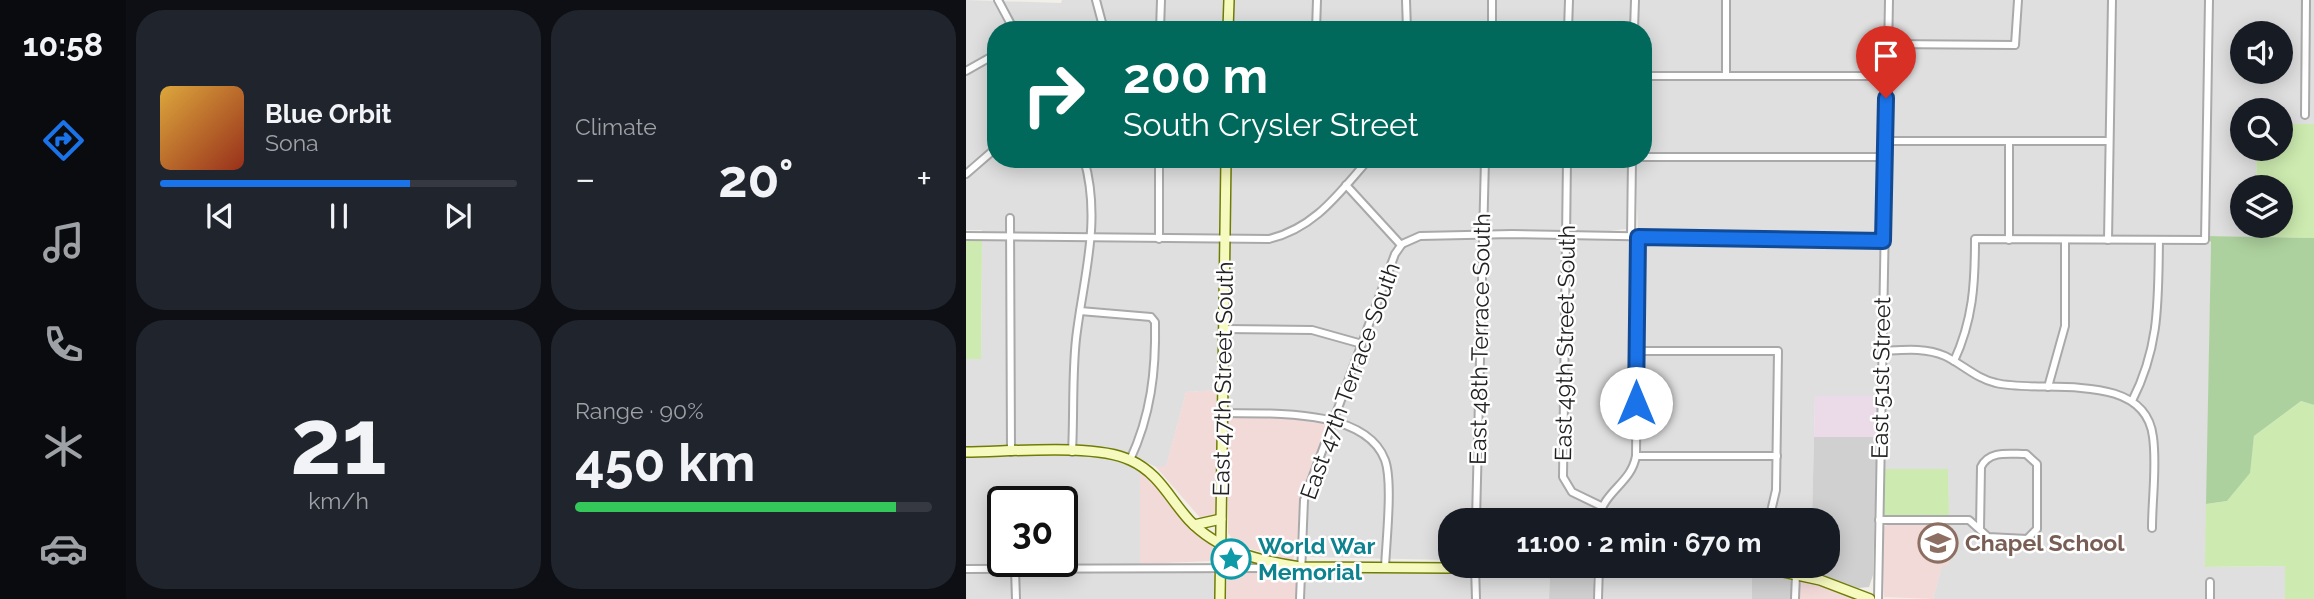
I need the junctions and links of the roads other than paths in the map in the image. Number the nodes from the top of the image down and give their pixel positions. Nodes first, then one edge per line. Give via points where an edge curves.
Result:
1 (998, 0) edge
2 (1096, 0) edge
3 (1161, 0) edge
4 (1229, 0) edge
5 (1317, 0) edge
6 (1406, 0) edge
7 (1492, 0) edge
8 (1569, 0) edge
9 (1635, 0) edge
10 (1726, 0) edge
11 (1889, 0) edge
12 (2018, 0) edge
13 (2112, 0) edge
14 (2209, 0) edge
15 (2306, 0) edge
16 (1009, 21) edge
17 (1102, 21) edge
18 (1160, 21) edge
19 (1228, 21) edge
20 (1316, 21) edge
21 (1407, 21) edge
22 (1492, 21) edge
23 (1569, 21) edge
24 (1634, 21) edge
25 (1888, 44) junction
26 (987, 59) edge
27 (966, 71) edge
28 (1726, 75) junction
29 (1652, 76) edge
30 (1887, 76) junction
31 (2305, 115) dead end
32 (1886, 141) junction
33 (2009, 141) junction
34 (2109, 141) junction
35 (987, 156) edge
36 (1885, 156) junction
37 (1652, 157) edge
38 (1086, 168) edge
39 (1159, 168) edge
40 (1226, 168) edge
41 (1359, 168) edge
42 (1485, 168) edge
43 (1567, 168) edge
44 (1632, 168) edge
45 (966, 174) edge
46 (1346, 185) junction
47 (1010, 218) dead end
48 (1481, 234) junction
49 (1566, 235) junction
50 (966, 236) edge
51 (1012, 237) junction
52 (1634, 237) junction
53 (1091, 238) junction
54 (1159, 239) junction
55 (1225, 240) junction
56 (2009, 240) junction
57 (2064, 240) junction
58 (2108, 240) junction
59 (2159, 240) junction
60 (1883, 241) junction
61 (1401, 246) junction
62 (1080, 311) junction
63 (1224, 329) junction
64 (1362, 344) junction
65 (1636, 351) junction
66 (1882, 351) junction
67 (1954, 361) junction
68 (2048, 387) junction
69 (2132, 401) junction
70 (1223, 413) junction
71 (1333, 421) junction
72 (1011, 452) junction
73 (1072, 452) junction
74 (966, 453) edge
75 (1636, 456) junction
76 (1777, 456) junction
77 (1130, 460) junction
78 (1601, 506) joint
79 (1476, 508) edge
80 (1772, 508) edge
81 (1221, 519) junction
82 (1879, 520) junction
83 (1194, 525) junction
84 (2152, 527) dead end
85 (1980, 528) junction
86 (1221, 543) junction
87 (1300, 567) junction
88 (1438, 567) edge
89 (1385, 568) junction
90 (966, 569) edge
91 (987, 569) edge
92 (1078, 569) edge
93 (1220, 569) junction
94 (1015, 577) edge
95 (1475, 578) edge
96 (1599, 578) edge
97 (1796, 578) edge
98 (1813, 578) edge
99 (2210, 582) dead end
100 (1016, 599) edge
101 (1220, 599) edge
102 (1300, 599) edge
103 (1476, 599) edge
104 (1598, 599) edge
105 (1795, 599) edge
106 (1870, 599) edge
107 (1878, 599) edge
108 (2210, 599) edge

1 - 16 street
2 - 17 street
3 - 18 street
4 - 19 street
5 - 20 street
6 - 21 street
7 - 22 street
8 - 23 street
9 - 24 street
10 - 28 street
11 - 25 street
12 - 25 street via 2015,46
13 - 34 street
14 - 59 street via 2206,240
15 - 31 street
25 - 30 street
26 - 27 street
28 - 29 street
28 - 30 street
30 - 32 street
32 - 33 street
32 - 36 street, East 51st Street
33 - 34 street
33 - 56 street
34 - 58 street
35 - 45 street
36 - 37 street
36 - 60 street, East 51st Street
38 - 53 street via 1092,204
39 - 54 street
40 - 55 street, East 47th Street South
41 - 46 street
42 - 48 street, East 48th Terrace South
43 - 49 street, East 49th Street South
44 - 52 street
46 - 55 street via 1301,228 1269,239
46 - 61 street, East 47th Terrace South
47 - 51 street
48 - 49 street
48 - 61 street via 1420,236
48 - 79 street, East 48th Terrace South
49 - 52 street
49 - 78 street, East 49th Street South via 1563,477 1572,492
50 - 51 street
51 - 53 street
51 - 72 street
52 - 60 street
52 - 65 street
53 - 54 street
53 - 62 street
54 - 55 street
55 - 63 street, East 47th Street South
56 - 57 street
56 - 67 street via 1976,239 1973,309
57 - 58 street
57 - 68 street via 2065,326
58 - 59 street
59 - 69 street via 2155,339 2147,373
60 - 66 street, East 51st Street
61 - 64 street, East 47th Terrace South
62 - 73 street
62 - 77 street via 1151,317 1155,322 1152,398
63 - 64 street via 1312,330
63 - 70 street, East 47th Street South
64 - 71 street, East 47th Terrace South
65 - 75 street
65 - 76 street via 1778,351
66 - 67 street via 1927,351
66 - 82 street, East 51st Street
67 - 68 street via 1994,383
68 - 69 street via 2105,390
69 - 84 street via 2146,416 2153,437
70 - 71 street via 1306,415
70 - 81 street, East 47th Street South
71 - 87 street, East 47th Terrace South via 1304,500
71 - 89 street via 1368,437 1385,460
72 - 73 street
72 - 74 street
73 - 77 street via 1105,453
75 - 76 street
75 - 78 street via 1630,474
76 - 80 street
77 - 83 street via 1159,480
81 - 83 street
81 - 86 street, East 47th Street South
82 - 85 street via 1969,520
82 - 107 street, East 51st Street
83 - 86 street
85 - 85 street via 1994,539 2027,539 2037,529 2037,464 2026,454 1985,458
86 - 87 street via 1252,557
86 - 93 street, East 47th Street South
87 - 89 street
87 - 93 street
87 - 102 street, East 47th Terrace South
88 - 89 street
90 - 91 street
92 - 93 street
93 - 101 street, East 47th Street South
94 - 100 street
95 - 103 street
96 - 104 street
97 - 105 street
98 - 106 street
99 - 108 street

